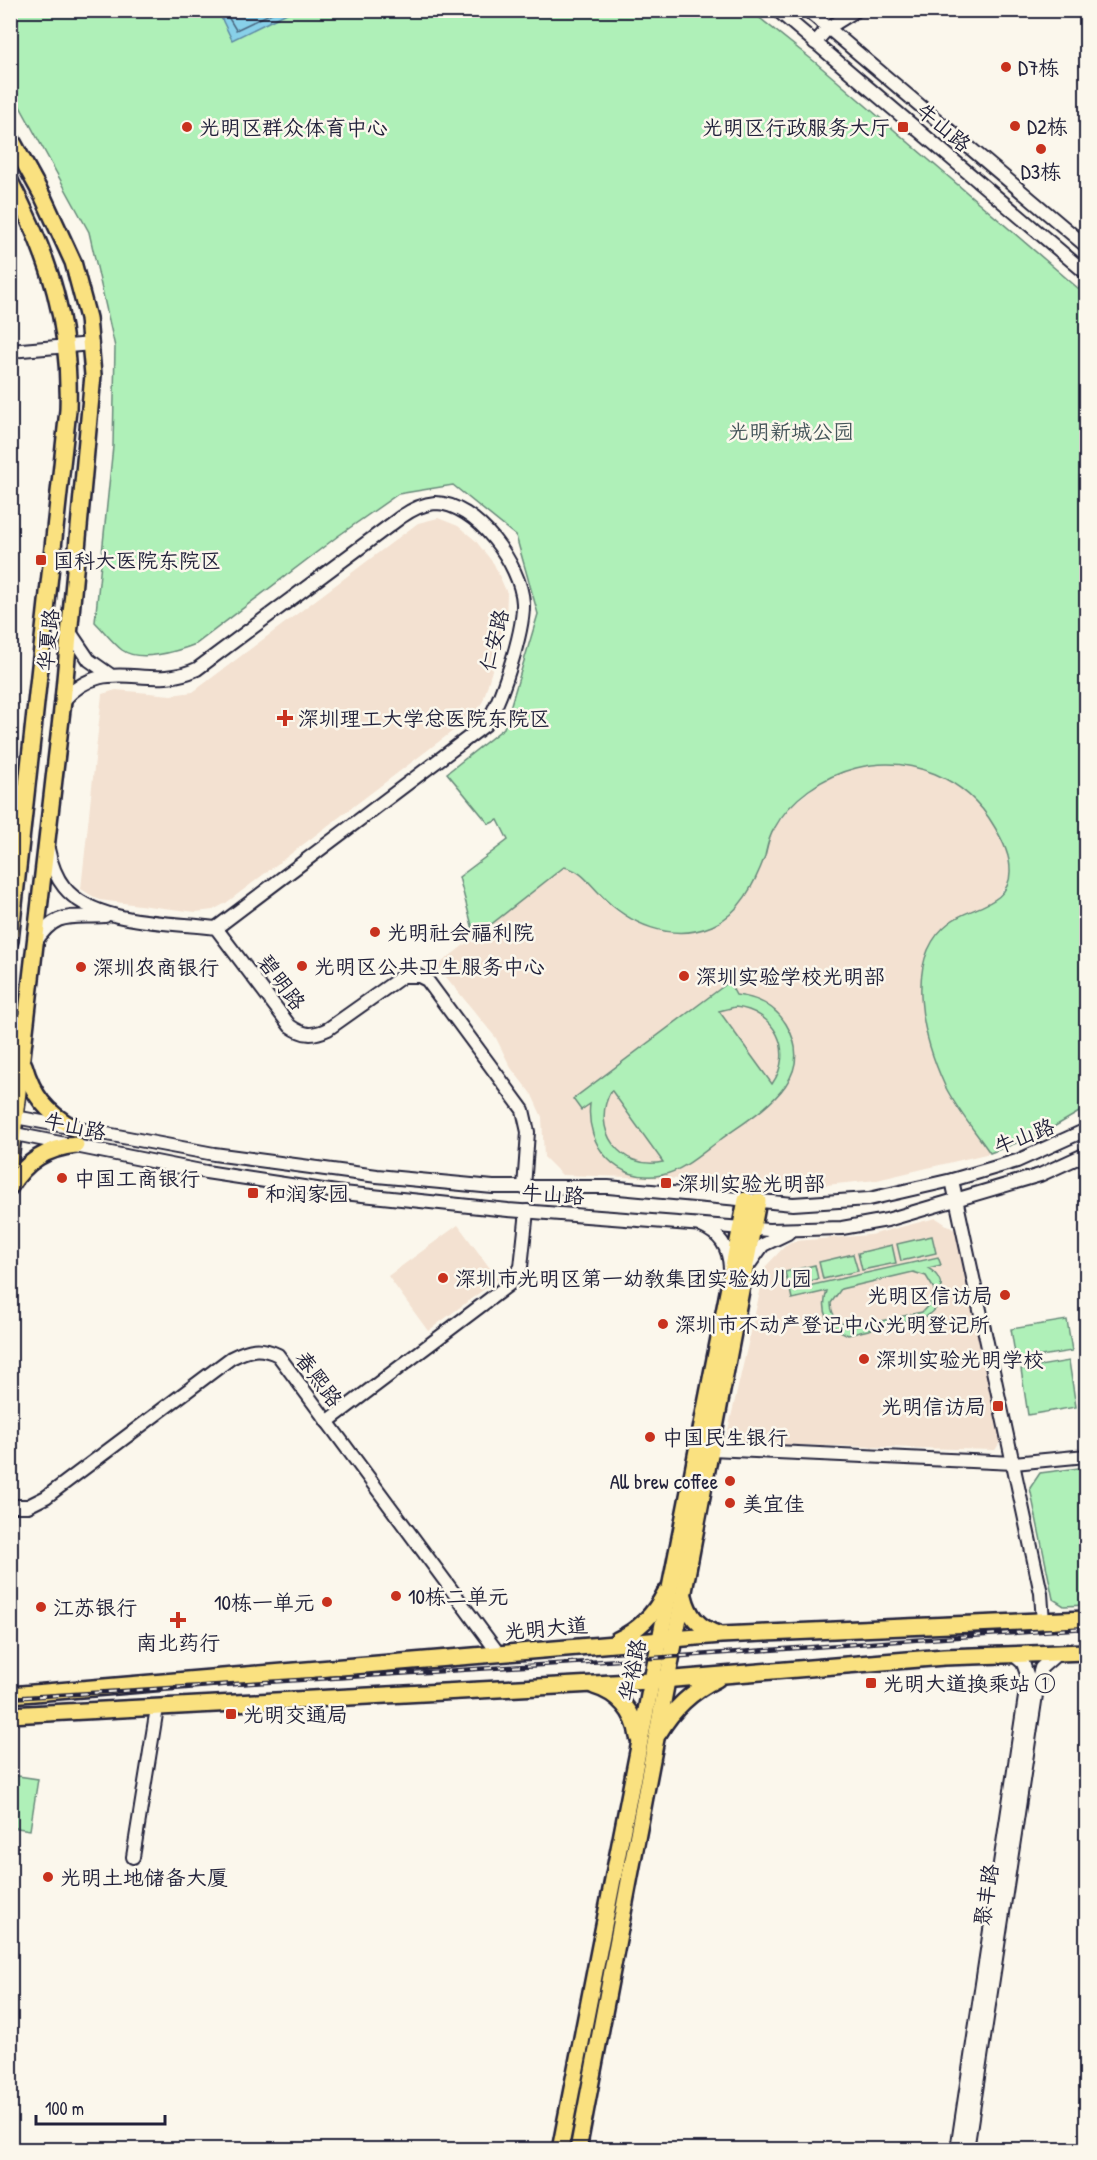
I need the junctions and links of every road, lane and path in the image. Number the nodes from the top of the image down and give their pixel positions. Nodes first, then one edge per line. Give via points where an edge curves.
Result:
1 (777, 10) edge
2 (807, 10) edge
3 (857, 10) edge
4 (828, 28) junction
5 (815, 43) junction
6 (10, 137) edge
7 (10, 181) edge
8 (1086, 246) edge
9 (1086, 255) edge
10 (1075, 263) junction
11 (1086, 273) edge
12 (92, 344) junction
13 (68, 346) junction
14 (10, 351) edge
15 (70, 632) junction
16 (109, 674) junction
17 (63, 701) junction
18 (28, 784) junction
19 (10, 813) edge
20 (10, 845) edge
21 (46, 846) junction
22 (19, 862) junction
23 (112, 915) junction
24 (216, 928) junction
25 (10, 941) edge
26 (35, 944) junction
27 (22, 1056) junction
28 (13, 1117) edge
29 (74, 1128) junction
30 (1086, 1130) edge
31 (12, 1133) edge
32 (76, 1145) junction
33 (1086, 1154) edge
34 (10, 1161) edge
35 (952, 1180) junction
36 (10, 1187) edge
37 (524, 1188) junction
38 (752, 1200) junction
39 (957, 1200) junction
40 (527, 1212) junction
41 (691, 1223) junction
42 (748, 1228) junction
43 (804, 1230) junction
44 (736, 1278) junction
45 (327, 1422) junction
46 (711, 1449) junction
47 (1086, 1456) edge
48 (1014, 1463) junction
49 (10, 1506) edge
50 (669, 1585) junction
51 (684, 1593) junction
52 (1086, 1619) edge
53 (1043, 1622) junction
54 (721, 1635) junction
55 (667, 1639) junction
56 (602, 1645) junction
57 (1086, 1652) edge
58 (499, 1654) junction
59 (1057, 1654) junction
60 (1015, 1656) junction
61 (726, 1675) junction
62 (658, 1680) junction
63 (582, 1685) junction
64 (10, 1690) edge
65 (31, 1694) junction
66 (10, 1695) edge
67 (157, 1708) junction
68 (30, 1714) junction
69 (10, 1715) edge
70 (10, 1722) edge
71 (647, 1741) junction
72 (133, 1857) dead end
73 (560, 2150) edge
74 (578, 2150) edge
75 (957, 2150) edge
76 (968, 2150) edge

1 - 5 street, 牛山路
2 - 4 street, 牛山路
3 - 4 street
4 - 5 street
4 - 8 street, 牛山路
5 - 10 street, 牛山路
6 - 12 main road, 华夏路 via 44,197 73,262
7 - 13 main road, 华夏路 via 53,279
9 - 10 street
10 - 11 street, 牛山路
12 - 13 street
12 - 15 main road, 华夏路 via 93,404
13 - 14 street
13 - 18 main road, 华夏路 via 68,410
15 - 16 street via 89,660
15 - 17 main road, 华夏路
16 - 17 street, 仁安路 via 78,686
16 - 24 street, 仁安路 via 160,678 197,669 401,517 426,505 455,508 475,521 502,550 518,579 523,602 520,626 496,708 485,725
17 - 21 main road, 华夏路
18 - 19 street
18 - 22 main road, 华夏路
20 - 22 street
21 - 23 street via 64,887 82,903
21 - 26 main road, 华夏路
22 - 25 main road, 华夏路
23 - 24 street
23 - 26 street via 60,918 46,928
24 - 37 street, 碧明路 via 290,1026 306,1035 328,1029 403,976 427,980 523,1110 528,1132
26 - 27 main road, 华夏路
27 - 28 main road, 华夏路
27 - 29 main road via 38,1100
28 - 29 street, 牛山路
28 - 31 main road, 华夏路
29 - 37 street, 牛山路 via 214,1154 365,1174
30 - 35 street, 牛山路 via 1017,1161
31 - 32 street, 牛山路
31 - 34 main road, 华夏路
32 - 36 main road via 54,1148 36,1157
32 - 40 street, 牛山路 via 272,1183
33 - 39 street, 牛山路 via 1040,1175
35 - 38 street, 牛山路 via 836,1203
35 - 39 street
37 - 38 street, 牛山路 via 608,1187
38 - 42 main road, 华裕路
39 - 43 street, 牛山路 via 859,1226
39 - 48 street
40 - 41 street, 牛山路
40 - 45 street via 521,1267 511,1283
41 - 42 street, 牛山路
41 - 44 street via 710,1230 722,1241
42 - 43 street, 牛山路
42 - 44 main road, 华裕路
43 - 44 street via 763,1245
44 - 46 main road, 华裕路
44 - 50 main road, 华裕路
45 - 49 street, 春熙路 via 278,1355 262,1348 246,1350 46,1497 28,1506
45 - 58 street, 春熙路
46 - 48 street
46 - 51 main road, 华裕路
47 - 48 street
48 - 53 street via 1041,1593
50 - 55 main road, 华裕路
50 - 56 main road via 644,1623
51 - 54 main road via 694,1619
51 - 55 main road, 华裕路
52 - 53 main road, 光明大道
53 - 54 main road, 光明大道
54 - 55 main road, 光明大道
55 - 56 main road, 光明大道
55 - 62 main road, 华裕路
56 - 58 main road, 光明大道
57 - 59 main road
58 - 65 main road, 光明大道
59 - 60 main road
59 - 76 street, 聚丰路 via 1041,1668 1039,1675
60 - 61 main road
60 - 75 street, 聚丰路 via 1023,1663 1028,1677
61 - 62 main road
61 - 71 main road via 696,1690
62 - 63 main road
62 - 71 main road, 华裕路
63 - 67 main road
63 - 71 main road via 606,1690 619,1700
64 - 65 main road
65 - 66 main road, 光明大道
67 - 68 main road
67 - 72 street
68 - 69 main road
68 - 70 main road
71 - 73 main road, 华裕路
71 - 74 main road, 华裕路

